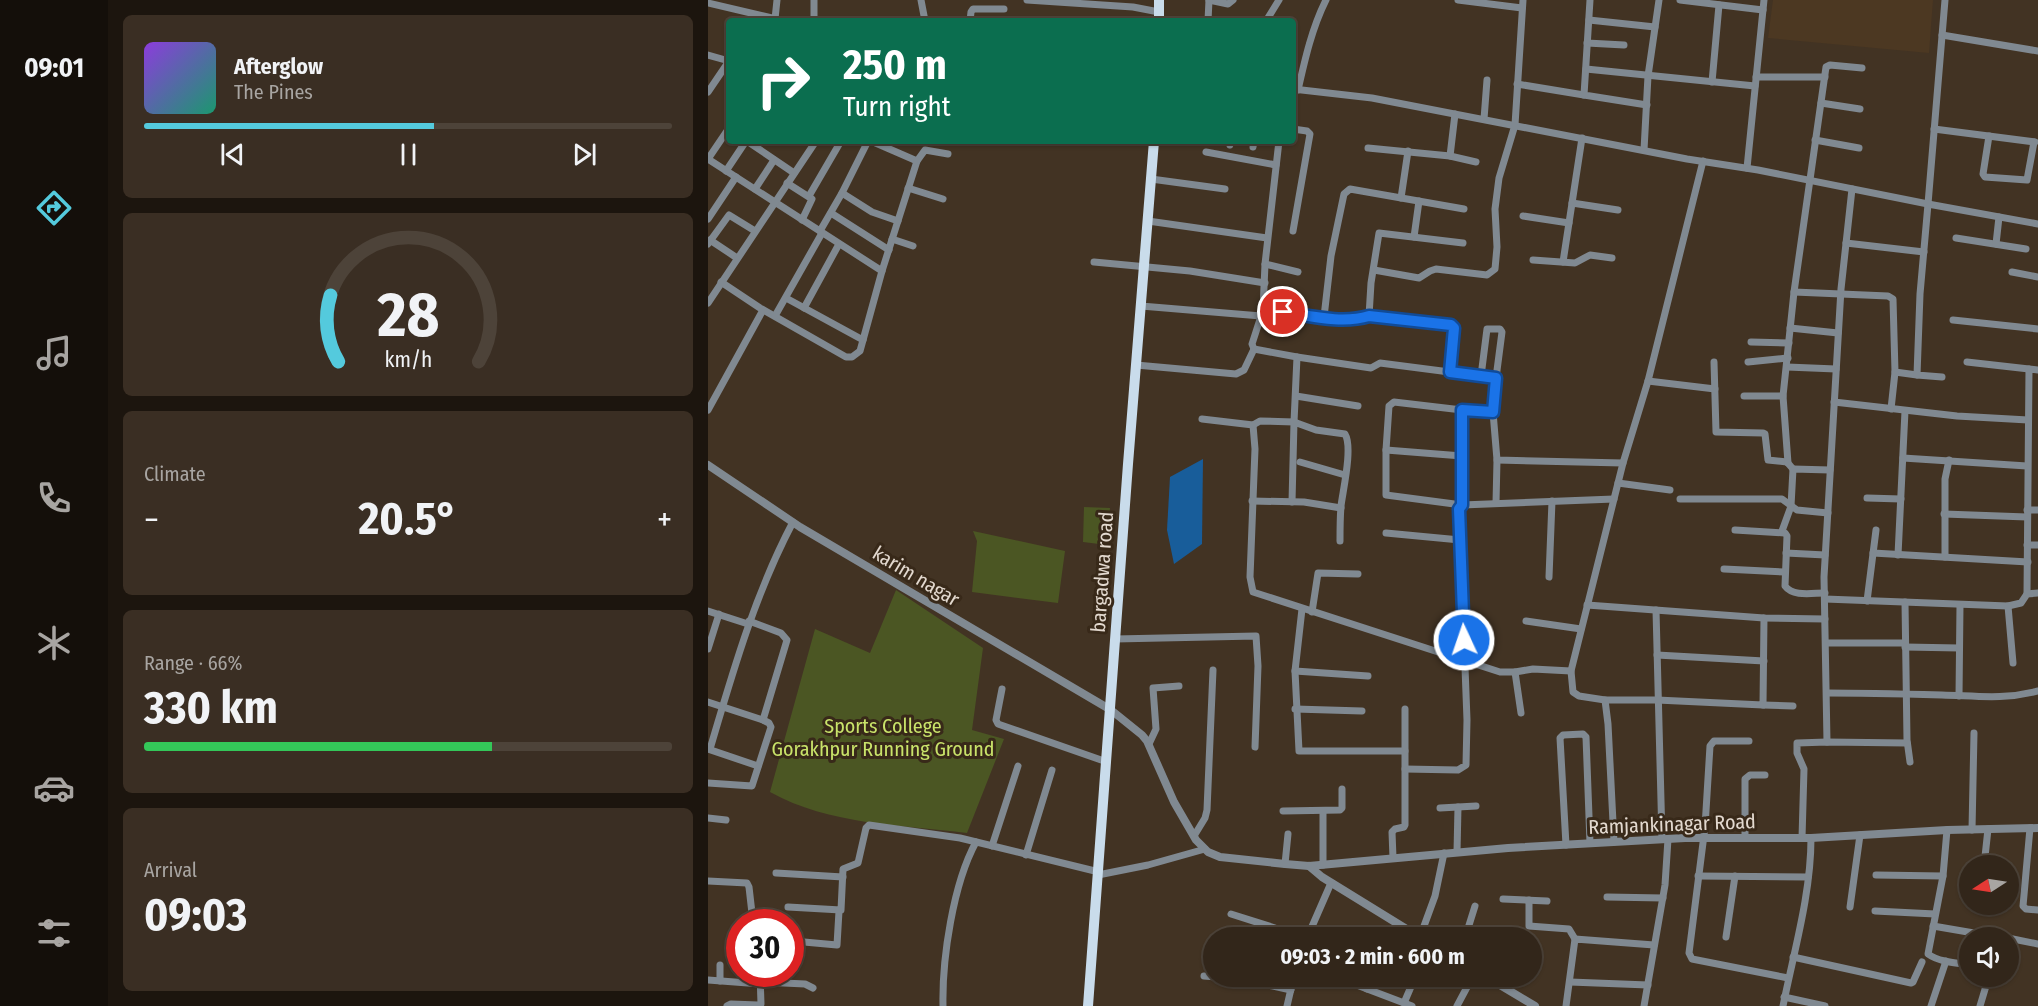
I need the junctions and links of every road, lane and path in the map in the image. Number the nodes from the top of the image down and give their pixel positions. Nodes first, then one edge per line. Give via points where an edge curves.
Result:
1 (777, 0) edge
2 (814, 0) edge
3 (921, 0) edge
4 (1028, 0) edge
5 (1209, 0) edge
6 (1233, 0) edge
7 (1279, 0) edge
8 (1326, 0) edge
9 (1460, 0) edge
10 (1590, 0) edge
11 (1659, 0) edge
12 (1680, 0) edge
13 (1764, 0) edge
14 (1945, 0) edge
15 (708, 3) edge
16 (1523, 4) edge
17 (1719, 5) junction
18 (1004, 9) dead end
19 (1763, 10) junction
20 (1159, 11) edge
21 (771, 18) edge
22 (775, 18) edge
23 (814, 18) edge
24 (924, 18) edge
25 (970, 18) edge
26 (1209, 18) edge
27 (1268, 18) edge
28 (1589, 20) junction
29 (1655, 27) junction
30 (1942, 35) junction
31 (1587, 42) junction
32 (1624, 45) dead end
33 (2038, 51) edge
34 (708, 56) edge
35 (726, 60) edge
36 (726, 65) edge
37 (1862, 68) dead end
38 (1586, 69) junction
39 (1648, 76) junction
40 (1756, 77) junction
41 (1825, 77) junction
42 (1487, 80) dead end
43 (1712, 82) junction
44 (1517, 84) junction
45 (1755, 86) junction
46 (1296, 89) edge
47 (708, 92) edge
48 (1584, 95) junction
49 (1821, 103) junction
50 (1647, 105) junction
51 (1860, 109) dead end
52 (1455, 114) junction
53 (1484, 119) junction
54 (1515, 125) junction
55 (1296, 129) edge
56 (1934, 129) junction
57 (726, 133) edge
58 (1989, 136) junction
59 (1582, 138) junction
60 (1815, 140) junction
61 (2036, 142) edge
62 (744, 144) edge
63 (750, 144) edge
64 (814, 144) edge
65 (839, 144) edge
66 (872, 144) edge
67 (878, 144) edge
68 (924, 144) edge
69 (1154, 144) edge
70 (1279, 144) edge
71 (1368, 148) dead end
72 (1859, 148) dead end
73 (1644, 150) junction
74 (1408, 151) junction
75 (923, 152) junction
76 (1206, 152) dead end
77 (948, 154) dead end
78 (1450, 156) junction
79 (708, 159) edge
80 (708, 159) edge
81 (774, 160) junction
82 (917, 160) junction
83 (1703, 161) junction
84 (1476, 162) dead end
85 (1276, 165) junction
86 (1747, 168) junction
87 (726, 171) junction
88 (794, 173) junction
89 (736, 177) junction
90 (1151, 179) junction
91 (1810, 181) junction
92 (787, 183) junction
93 (908, 188) junction
94 (755, 189) junction
95 (1225, 189) dead end
96 (1852, 189) junction
97 (842, 193) junction
98 (809, 196) junction
99 (1401, 198) junction
100 (943, 199) dead end
101 (1419, 201) junction
102 (774, 202) junction
103 (1572, 203) junction
104 (1928, 204) junction
105 (1464, 209) dead end
106 (1618, 210) dead end
107 (831, 213) junction
108 (1523, 216) dead end
109 (1999, 217) junction
110 (708, 219) edge
111 (802, 220) junction
112 (1148, 221) junction
113 (898, 222) junction
114 (1569, 223) junction
115 (2038, 224) edge
116 (755, 231) junction
117 (1293, 231) dead end
118 (821, 232) junction
119 (1414, 237) junction
120 (1267, 238) junction
121 (1956, 238) dead end
122 (892, 239) junction
123 (709, 242) edge
124 (1463, 243) dead end
125 (1846, 243) junction
126 (839, 244) junction
127 (1996, 244) junction
128 (913, 246) dead end
129 (2026, 249) dead end
130 (889, 250) junction
131 (1924, 252) junction
132 (737, 258) junction
133 (1612, 258) dead end
134 (1533, 260) dead end
135 (1094, 262) dead end
136 (1563, 262) junction
137 (1265, 264) junction
138 (1144, 267) junction
139 (1374, 270) junction
140 (882, 271) junction
141 (1298, 272) dead end
142 (2012, 272) dead end
143 (2038, 277) edge
144 (722, 282) junction
145 (1265, 283) junction
146 (708, 287) edge
147 (715, 292) junction
148 (1794, 292) junction
149 (1840, 293) junction
150 (786, 298) junction
151 (708, 303) edge
152 (1140, 306) junction
153 (804, 308) junction
154 (763, 310) junction
155 (1262, 313) junction
156 (775, 316) junction
157 (1369, 316) junction
158 (1324, 317) junction
159 (1953, 320) dead end
160 (1790, 328) junction
161 (2038, 329) edge
162 (1838, 333) junction
163 (863, 339) junction
164 (1751, 342) dead end
165 (1789, 343) junction
166 (1254, 349) junction
167 (1297, 357) junction
168 (1788, 358) junction
169 (1714, 362) dead end
170 (1748, 362) dead end
171 (1967, 362) dead end
172 (1136, 365) junction
173 (1787, 367) junction
174 (1836, 369) junction
175 (2029, 369) junction
176 (2038, 370) edge
177 (1450, 372) junction
178 (1895, 372) junction
179 (1917, 375) junction
180 (1481, 376) junction
181 (1942, 377) dead end
182 (1496, 378) junction
183 (1648, 381) junction
184 (1714, 389) junction
185 (1296, 396) junction
186 (1744, 396) dead end
187 (1783, 396) junction
188 (710, 400) edge
189 (1834, 402) junction
190 (1358, 406) dead end
191 (1891, 409) junction
192 (708, 410) edge
193 (1462, 410) junction
194 (1905, 411) junction
195 (1493, 412) junction
196 (1202, 419) dead end
197 (2028, 420) junction
198 (1294, 422) junction
199 (1253, 425) junction
200 (2028, 431) junction
201 (2038, 433) edge
202 (1386, 450) junction
203 (1462, 456) junction
204 (1903, 458) junction
205 (1497, 460) junction
206 (1949, 460) junction
207 (1299, 462) dead end
208 (1623, 463) junction
209 (2027, 464) junction
210 (2038, 464) edge
211 (708, 465) edge
212 (1790, 466) junction
213 (1830, 470) junction
214 (1345, 475) junction
215 (1618, 483) junction
216 (1670, 490) dead end
217 (1867, 498) dead end
218 (1614, 499) junction
219 (1680, 499) dead end
220 (1901, 499) junction
221 (1252, 501) junction
222 (1552, 501) junction
223 (1292, 502) junction
224 (1496, 503) junction
225 (1462, 505) junction
226 (1790, 507) junction
227 (1341, 508) junction
228 (2038, 510) edge
229 (1828, 513) junction
230 (1944, 514) junction
231 (2027, 514) junction
232 (793, 522) junction
233 (1735, 530) dead end
234 (1876, 530) dead end
235 (1782, 531) junction
236 (1386, 533) dead end
237 (1460, 540) junction
238 (1340, 541) dead end
239 (2027, 545) junction
240 (2038, 545) edge
241 (1786, 553) junction
242 (1873, 553) junction
243 (1825, 555) junction
244 (1898, 555) junction
245 (1945, 557) junction
246 (2028, 562) junction
247 (1724, 569) dead end
248 (1785, 572) junction
249 (1358, 574) dead end
250 (1549, 577) dead end
251 (2038, 593) edge
252 (2027, 594) junction
253 (1825, 596) junction
254 (1867, 601) junction
255 (1905, 602) junction
256 (1587, 605) junction
257 (1959, 605) junction
258 (2008, 606) junction
259 (1302, 609) junction
260 (1656, 610) junction
261 (708, 611) edge
262 (1312, 612) junction
263 (719, 615) junction
264 (1764, 618) junction
265 (1825, 619) junction
266 (1526, 621) dead end
267 (749, 622) junction
268 (1581, 629) junction
269 (1115, 639) junction
270 (1826, 643) junction
271 (1905, 645) junction
272 (1959, 648) junction
273 (708, 650) edge
274 (1656, 655) junction
275 (1465, 661) junction
276 (1764, 661) junction
277 (2013, 663) dead end
278 (1214, 670) dead end
279 (1295, 671) junction
280 (1571, 671) junction
281 (1515, 672) junction
282 (1368, 676) dead end
283 (1179, 686) dead end
284 (1002, 689) dead end
285 (2038, 691) edge
286 (1827, 693) junction
287 (1906, 694) junction
288 (1959, 696) junction
289 (1605, 700) junction
290 (1658, 700) junction
291 (708, 702) edge
292 (1763, 705) junction
293 (723, 706) junction
294 (1793, 706) dead end
295 (1296, 709) junction
296 (1405, 709) dead end
297 (1110, 710) junction
298 (1362, 711) dead end
299 (1521, 713) dead end
300 (763, 720) junction
301 (1974, 732) dead end
302 (1152, 738) junction
303 (1749, 741) dead end
304 (1827, 742) junction
305 (1907, 743) junction
306 (1255, 747) dead end
307 (709, 749) edge
308 (1405, 751) junction
309 (1107, 762) junction
310 (1910, 762) dead end
311 (758, 766) junction
312 (1018, 766) dead end
313 (1052, 770) dead end
314 (1405, 770) junction
315 (1766, 775) dead end
316 (708, 783) edge
317 (1342, 789) dead end
318 (1476, 806) dead end
319 (1458, 807) junction
320 (1440, 808) dead end
321 (1283, 811) dead end
322 (1323, 811) junction
323 (708, 818) edge
324 (726, 820) dead end
325 (2034, 828) edge
326 (1988, 829) junction
327 (1198, 830) junction
328 (1947, 830) junction
329 (1972, 830) junction
330 (1288, 834) dead end
331 (1860, 835) junction
332 (1702, 838) junction
333 (1745, 838) junction
334 (1806, 838) junction
335 (1665, 839) junction
336 (976, 842) junction
337 (1614, 842) junction
338 (1590, 843) junction
339 (1566, 844) junction
340 (992, 846) junction
341 (1205, 849) junction
342 (1457, 852) junction
343 (1444, 854) junction
344 (1026, 855) junction
345 (1985, 855) edge
346 (1393, 858) junction
347 (1285, 864) junction
348 (1323, 865) junction
349 (1309, 866) junction
350 (776, 873) dead end
351 (1098, 874) junction
352 (1875, 875) dead end
353 (1698, 876) junction
354 (1735, 876) junction
355 (1943, 876) junction
356 (843, 877) junction
357 (1808, 877) junction
358 (708, 881) edge
359 (1331, 883) junction
360 (1608, 897) dead end
361 (1663, 898) junction
362 (1503, 899) dead end
363 (1529, 900) junction
364 (1547, 901) dead end
365 (1475, 906) dead end
366 (788, 907) dead end
367 (1850, 907) dead end
368 (752, 909) edge
369 (2038, 910) edge
370 (839, 911) junction
371 (1875, 911) dead end
372 (1231, 914) dead end
373 (1935, 914) junction
374 (1934, 926) junction
375 (1272, 927) edge
376 (1312, 927) edge
377 (1404, 927) edge
378 (1424, 927) edge
379 (1468, 927) edge
380 (1959, 930) edge
381 (1726, 937) dead end
382 (1575, 939) junction
383 (2019, 940) edge
384 (804, 942) dead end
385 (2038, 944) edge
386 (1654, 945) junction
387 (1793, 957) junction
388 (1946, 961) junction
389 (1922, 962) dead end
390 (1959, 963) edge
391 (720, 965) dead end
392 (1788, 978) junction
393 (708, 980) edge
394 (720, 981) junction
395 (726, 981) edge
396 (1570, 982) junction
397 (804, 984) edge
398 (1648, 985) junction
399 (761, 987) edge
400 (1277, 987) edge
401 (1292, 987) edge
402 (1361, 987) edge
403 (1411, 987) edge
404 (1468, 987) edge
405 (1503, 987) edge
406 (1986, 987) edge
407 (813, 988) dead end
408 (1366, 989) joint
409 (1291, 990) junction
410 (1784, 997) junction
411 (1404, 1003) junction
412 (727, 1006) edge
413 (943, 1006) edge
414 (1088, 1006) edge
415 (1287, 1006) edge
416 (1412, 1006) edge
417 (1458, 1006) edge
418 (1534, 1006) edge
419 (1566, 1006) edge
420 (1644, 1006) edge
421 (1782, 1006) edge
422 (1825, 1006) edge
423 (1931, 1006) edge
424 (1980, 1006) edge

1 - 22 street
2 - 23 street
3 - 24 street
4 - 20 street
5 - 6 street
5 - 26 street
7 - 27 street
8 - 46 street
9 - 16 street
10 - 28 street
11 - 29 street
12 - 17 street
13 - 19 street
14 - 30 street
15 - 21 street
16 - 44 street
17 - 19 street
17 - 43 street
18 - 25 street via 974,9
19 - 40 street
28 - 29 street
28 - 31 street
29 - 39 street
30 - 33 street
30 - 56 street
31 - 32 street
31 - 38 street
34 - 35 street
36 - 47 street
37 - 41 street via 1830,65
38 - 39 street
38 - 48 street
39 - 43 street
39 - 50 street
40 - 41 street
40 - 45 street
41 - 49 street
42 - 53 street
43 - 45 street
44 - 48 street
44 - 54 street
45 - 86 street
46 - 52 street
48 - 50 street
49 - 51 street
49 - 60 street
50 - 73 street
52 - 53 street
52 - 78 street
53 - 54 street
54 - 59 street
54 - 139 street via 1499,178 1495,209 1497,247 1492,272 1487,275 1436,269 1419,278
55 - 117 street via 1310,134
56 - 58 street
56 - 104 street
57 - 79 street
58 - 61 street
58 - 61 street via 1985,177 2027,180
59 - 73 street
59 - 103 street
60 - 72 street
60 - 91 street
62 - 87 street
63 - 81 street
64 - 88 street
65 - 98 street
66 - 97 street
67 - 82 street
68 - 75 street
69 - 90 main road, bargadwa road
70 - 85 street
71 - 74 street
73 - 83 street
74 - 78 street
74 - 99 street
75 - 77 street via 927,149
75 - 82 street
76 - 85 street
78 - 84 street
80 - 87 street
81 - 88 street
81 - 94 street
82 - 93 street
83 - 86 street
83 - 183 street
85 - 120 street
86 - 91 street
87 - 89 street
88 - 92 street
89 - 94 street
89 - 110 street
90 - 95 street
90 - 112 main road, bargadwa road
91 - 96 street
91 - 148 street
92 - 98 street
92 - 102 street
93 - 100 street
93 - 113 street
94 - 102 street
96 - 104 street
96 - 125 street
97 - 107 street
97 - 113 street via 872,212
98 - 111 street via 812,201
99 - 101 street
99 - 158 street via 1350,189 1344,194
101 - 105 street
101 - 119 street
102 - 111 street
102 - 116 street
103 - 106 street
103 - 114 street
104 - 109 street
104 - 131 street
107 - 118 street
107 - 130 street
108 - 114 street
109 - 115 street
109 - 127 street
111 - 118 street
112 - 120 street
112 - 138 main road, bargadwa road
113 - 122 street
114 - 136 street
116 - 123 street via 729,215
116 - 132 street
118 - 126 street
118 - 150 street
119 - 124 street
119 - 139 street via 1379,233
120 - 137 street
121 - 127 street
122 - 128 street
122 - 130 street
123 - 132 street
125 - 131 street
125 - 149 street
126 - 140 street
126 - 153 street
127 - 129 street
130 - 140 street
131 - 179 street
132 - 144 street
133 - 136 street via 1590,255 1578,263
134 - 136 street
135 - 138 street
137 - 141 street
137 - 145 street
138 - 145 street
138 - 152 main road, bargadwa road
139 - 157 street
140 - 163 street
142 - 143 street
144 - 147 street
144 - 154 street
145 - 155 street
146 - 147 street
147 - 151 street
148 - 149 street
148 - 160 street
149 - 162 street
149 - 178 street via 1893,299
150 - 153 street
150 - 156 street
152 - 155 street
152 - 172 main road, bargadwa road
153 - 163 street
154 - 156 street
154 - 188 street
155 - 158 street
155 - 166 street via 1252,344
156 - 163 street via 846,357 858,353
157 - 158 street via 1359,320
157 - 177 street via 1453,326
159 - 161 street
160 - 162 street
160 - 165 street
162 - 174 street
164 - 165 street
165 - 168 street
166 - 167 street
166 - 172 street via 1244,370 1236,374
167 - 177 street via 1371,368 1380,363
167 - 185 street
168 - 170 street
168 - 173 street
169 - 184 street
171 - 175 street
172 - 269 main road, bargadwa road
173 - 174 street
173 - 187 street
174 - 189 street
175 - 176 street
175 - 197 street
177 - 180 street
178 - 179 street
178 - 191 street
179 - 181 street
180 - 182 street
180 - 182 street via 1487,329 1500,329
182 - 195 street
183 - 184 street
183 - 208 street
184 - 212 street via 1716,432 1763,433 1768,460
185 - 190 street
185 - 198 street
186 - 187 street
187 - 212 street
188 - 192 street
189 - 191 street
189 - 213 street
191 - 194 street
193 - 195 street
193 - 202 street via 1390,403
193 - 203 street
194 - 197 street
194 - 204 street
195 - 205 street
196 - 199 street
197 - 200 street
198 - 199 street via 1260,421
198 - 214 street via 1347,436
198 - 223 street
199 - 221 street
200 - 201 street
200 - 209 street
202 - 203 street
202 - 225 street via 1386,495
203 - 225 street
204 - 206 street
204 - 220 street
205 - 208 street
205 - 224 street
206 - 209 street
206 - 230 street
207 - 214 street
208 - 215 street
209 - 210 street
209 - 231 street
211 - 232 street, karim nagar
212 - 213 street
212 - 226 street
213 - 229 street
214 - 227 street
215 - 216 street
215 - 218 street
217 - 220 street
218 - 222 street
218 - 256 street
219 - 226 street via 1782,498
220 - 244 street
221 - 223 street
221 - 259 street via 1251,588 1256,594
222 - 224 street
222 - 250 street
223 - 227 street
224 - 225 street
225 - 237 street
226 - 229 street
226 - 235 street
227 - 238 street
228 - 231 street
229 - 243 street
230 - 231 street
230 - 245 street
231 - 239 street
232 - 267 street
232 - 297 street, karim nagar
233 - 235 street
234 - 242 street
235 - 241 street via 1787,536
236 - 237 street
237 - 275 street
239 - 240 street
239 - 246 street
241 - 243 street
241 - 248 street
242 - 244 street
242 - 254 street
243 - 253 street
244 - 245 street
245 - 246 street
246 - 252 street
247 - 248 street
248 - 253 street via 1788,591
249 - 262 street via 1318,573
251 - 252 street
252 - 258 street via 2020,603
253 - 254 street
253 - 265 street
254 - 255 street
255 - 257 street
255 - 271 street
256 - 260 street
256 - 268 street
257 - 258 street
257 - 272 street
258 - 277 street
259 - 262 street
259 - 279 street
260 - 264 street
260 - 274 street
261 - 263 street
262 - 275 street
263 - 267 street
263 - 273 street
264 - 265 street
264 - 276 street
265 - 270 street
266 - 268 street
267 - 293 street
267 - 300 street via 781,633 787,639
268 - 280 street
269 - 297 main road, bargadwa road
269 - 306 street via 1256,636
270 - 271 street
270 - 286 street
271 - 272 street
271 - 287 street
272 - 288 street
274 - 276 street
274 - 290 street
275 - 281 street via 1500,672
275 - 314 street via 1466,765 1458,770
276 - 292 street
278 - 327 street via 1207,810
279 - 282 street
279 - 295 street
280 - 281 street via 1538,668
280 - 289 street via 1575,694
281 - 299 street
283 - 302 street via 1153,688
284 - 309 street via 998,724
285 - 288 street via 2000,698
286 - 287 street
286 - 304 street
287 - 288 street
287 - 305 street
289 - 290 street
289 - 337 street
290 - 292 street
290 - 335 street
291 - 293 street
292 - 294 street
293 - 300 street
293 - 307 street
295 - 298 street
295 - 308 street via 1299,751
296 - 308 street
297 - 302 street, karim nagar via 1142,735
297 - 309 main road, bargadwa road
300 - 311 street via 771,727
301 - 329 street
302 - 327 street via 1162,778
303 - 332 street via 1711,743
304 - 305 street
304 - 334 street via 1797,745 1804,769
305 - 310 street
307 - 311 street
308 - 314 street
309 - 351 main road, bargadwa road
311 - 316 street via 752,786
312 - 340 street
313 - 344 street
314 - 346 street via 1405,825 1392,832
315 - 333 street via 1745,779
317 - 322 street via 1341,810
318 - 319 street
319 - 320 street
319 - 342 street
321 - 322 street
322 - 348 street
323 - 324 street
325 - 326 street, Ramjankinagar Road
325 - 369 street via 2023,906
326 - 329 street, Ramjankinagar Road
326 - 345 street
327 - 341 street
328 - 329 street, Ramjankinagar Road
328 - 331 street, Ramjankinagar Road
328 - 355 street
330 - 347 street
331 - 334 street, Ramjankinagar Road
331 - 367 street
332 - 333 street, Ramjankinagar Road
332 - 335 street, Ramjankinagar Road
332 - 353 street
333 - 334 street, Ramjankinagar Road
334 - 357 street via 1811,861
335 - 337 street, Ramjankinagar Road
335 - 361 street
336 - 340 street
336 - 356 street via 869,825 858,863 844,867
336 - 413 street via 955,902
337 - 338 street, Ramjankinagar Road
338 - 339 street, Ramjankinagar Road
338 - 339 street via 1583,734 1560,738
339 - 342 street, Ramjankinagar Road
340 - 344 street
341 - 347 street, Ramjankinagar Road via 1220,857
341 - 351 street
342 - 343 street, Ramjankinagar Road
343 - 346 street, Ramjankinagar Road
343 - 378 street
344 - 351 street
346 - 348 street, Ramjankinagar Road
347 - 349 street, Ramjankinagar Road
348 - 349 street, Ramjankinagar Road
349 - 359 street
350 - 356 street
351 - 414 main road, bargadwa road
352 - 355 street
353 - 354 street
353 - 392 street via 1689,957
354 - 357 street
354 - 381 street
355 - 373 street
356 - 370 street
357 - 387 street
358 - 368 street via 747,883
359 - 376 street
359 - 377 street
360 - 361 street
361 - 386 street
362 - 363 street
363 - 364 street
363 - 382 street via 1529,926 1569,929
365 - 379 street
366 - 370 street
370 - 384 street via 837,945
371 - 373 street
372 - 375 street
373 - 374 street
374 - 380 street
374 - 388 street via 1928,954
382 - 386 street
382 - 396 street
383 - 385 street
386 - 398 street
387 - 389 street via 1911,983
387 - 392 street
388 - 390 street
388 - 423 street
391 - 394 street
392 - 410 street
393 - 394 street
394 - 395 street
396 - 398 street
396 - 419 street
397 - 407 street
398 - 420 street
399 - 412 street via 760,1005
400 - 409 street
401 - 409 street
402 - 408 street
403 - 411 street
404 - 417 street
405 - 418 street
406 - 424 street
408 - 411 street
409 - 415 street
410 - 421 street
410 - 422 street
411 - 416 street

